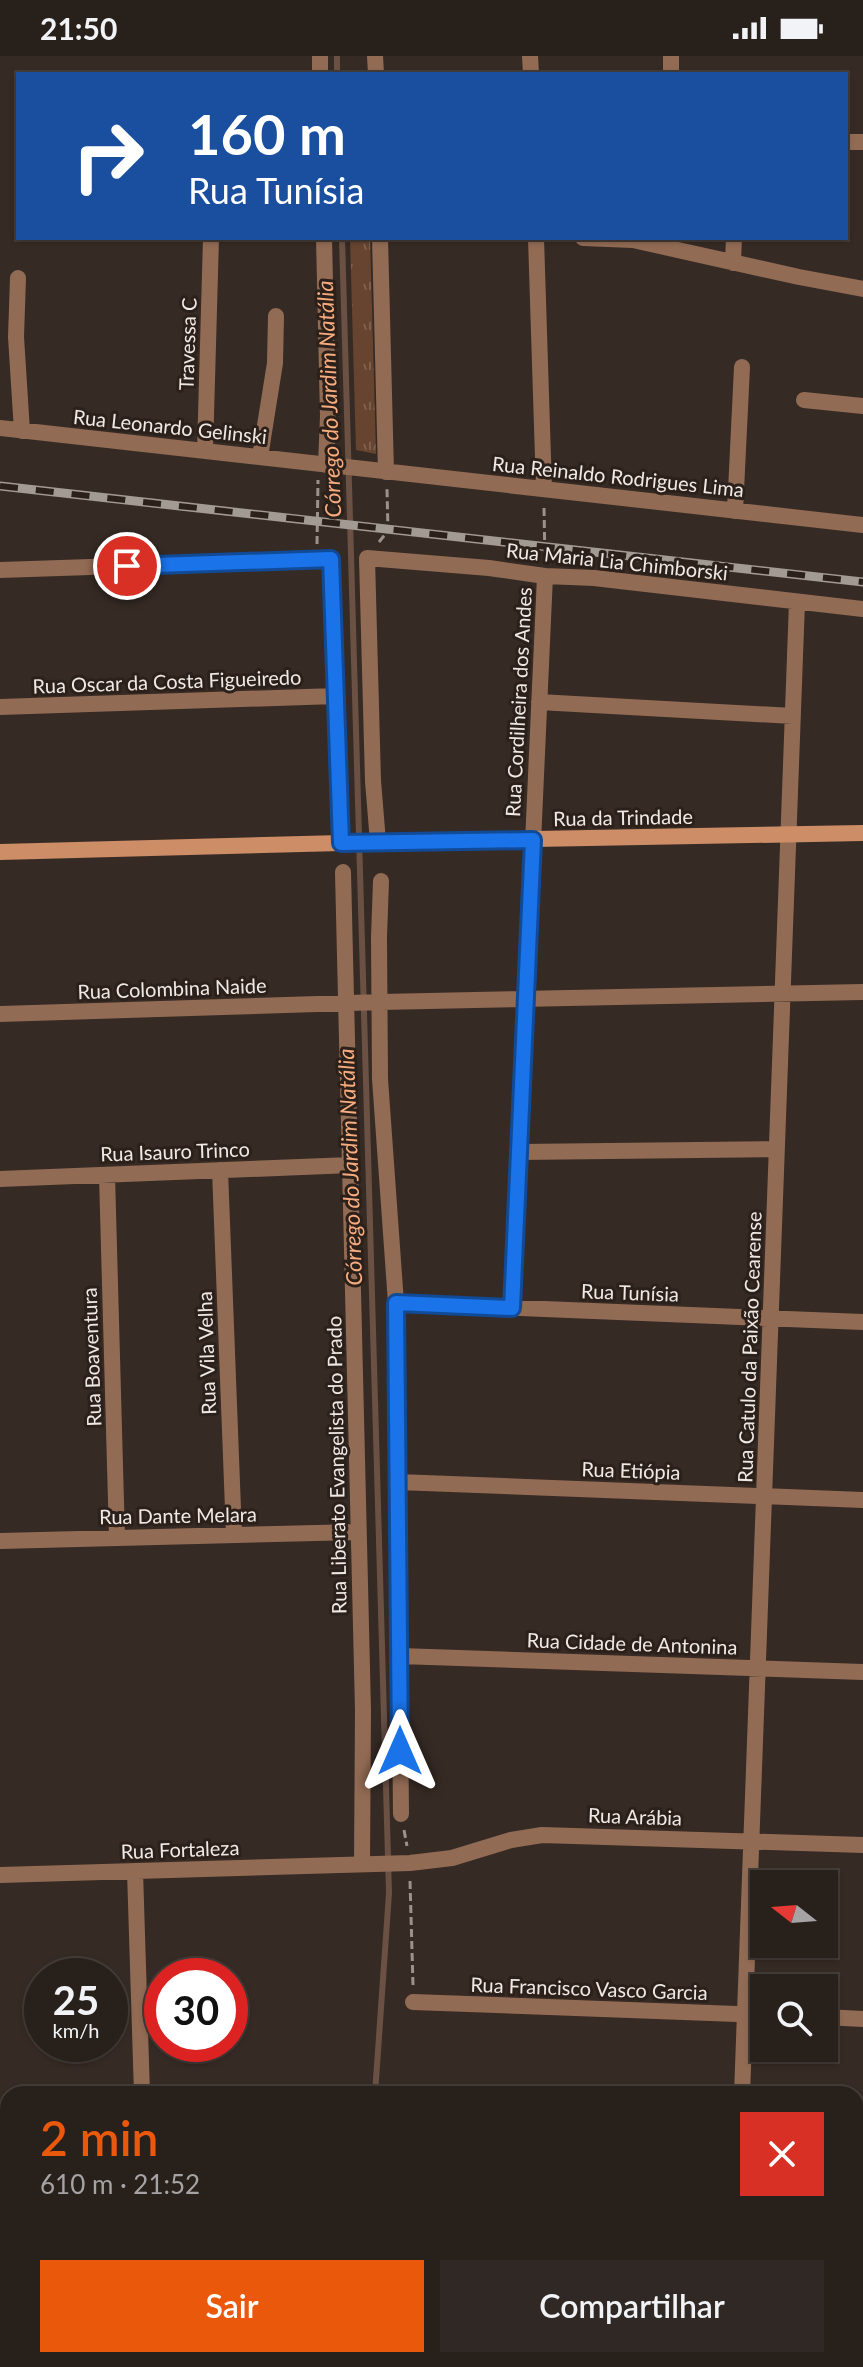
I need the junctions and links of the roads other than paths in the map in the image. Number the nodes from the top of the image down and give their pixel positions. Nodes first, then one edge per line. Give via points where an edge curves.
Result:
1 (211, 240) edge
2 (324, 240) edge
3 (380, 240) edge
4 (536, 240) edge
5 (633, 240) edge
6 (734, 240) edge
7 (733, 263) junction
8 (18, 278) dead end
9 (863, 289) edge
10 (276, 316) dead end
11 (742, 367) dead end
12 (804, 400) dead end
13 (863, 406) edge
14 (0, 428) edge
15 (22, 431) junction
16 (205, 451) junction
17 (260, 457) junction
18 (326, 465) junction
19 (368, 470) joint
20 (386, 472) junction
21 (544, 489) junction
22 (735, 511) junction
23 (863, 525) edge
24 (0, 570) edge
25 (545, 576) junction
26 (797, 602) junction
27 (863, 609) edge
28 (336, 696) junction
29 (539, 702) junction
30 (0, 707) edge
31 (793, 716) junction
32 (863, 833) edge
33 (788, 835) junction
34 (533, 840) junction
35 (378, 842) junction
36 (341, 843) junction
37 (0, 852) edge
38 (343, 872) dead end
39 (381, 881) dead end
40 (863, 992) edge
41 (783, 993) junction
42 (526, 999) junction
43 (381, 1002) junction
44 (345, 1003) junction
45 (0, 1014) edge
46 (777, 1149) junction
47 (519, 1152) junction
48 (351, 1165) junction
49 (220, 1170) junction
50 (107, 1175) junction
51 (0, 1179) edge
52 (396, 1303) junction
53 (512, 1308) junction
54 (771, 1319) junction
55 (863, 1322) edge
56 (398, 1482) junction
57 (764, 1496) junction
58 (863, 1500) edge
59 (357, 1532) junction
60 (234, 1535) junction
61 (117, 1538) junction
62 (0, 1541) edge
63 (400, 1656) junction
64 (758, 1669) junction
65 (863, 1672) edge
66 (401, 1814) road end
67 (751, 1841) junction
68 (863, 1845) edge
69 (362, 1864) junction
70 (135, 1871) junction
71 (0, 1875) edge
72 (413, 2002) road end
73 (745, 2014) junction
74 (750, 2014) edge
75 (838, 2018) edge
76 (863, 2019) edge
77 (142, 2086) edge
78 (742, 2086) edge

1 - 16 street, Travessa C
2 - 18 street
3 - 20 street
4 - 21 street
5 - 7 street
6 - 7 street
7 - 9 street
8 - 15 street
10 - 17 street via 275,363
11 - 22 street
12 - 13 street
14 - 15 street, Rua Leonardo Gelinski
15 - 16 street, Rua Leonardo Gelinski
16 - 17 street, Rua Leonardo Gelinski
17 - 18 street, Rua Leonardo Gelinski
18 - 19 street, Rua Leonardo Gelinski
19 - 20 street, Rua Reinaldo Rodrigues Lima
20 - 21 street, Rua Reinaldo Rodrigues Lima
21 - 22 street, Rua Reinaldo Rodrigues Lima
22 - 23 street, Rua Reinaldo Rodrigues Lima
24 - 28 street via 324,560
25 - 26 street, Rua Maria Lia Chimborski
25 - 29 street, Rua Cordilheira dos Andes
25 - 35 street, Rua Maria Lia Chimborski via 367,558
26 - 27 street, Rua Maria Lia Chimborski
26 - 31 street, Rua Catulo da Paixão Cearense
28 - 30 street, Rua Oscar da Costa Figueiredo
28 - 36 street
29 - 31 street
29 - 34 street, Rua Cordilheira dos Andes
31 - 33 street, Rua Catulo da Paixão Cearense
32 - 33 main road, Rua da Trindade
33 - 34 main road, Rua da Trindade
33 - 41 street, Rua Catulo da Paixão Cearense
34 - 35 main road, Rua da Trindade
34 - 42 street, Rua Cordilheira dos Andes
35 - 36 street, Rua da Trindade
36 - 37 main road, Rua da Trindade
38 - 44 street, Rua Liberato Evangelista do Prado
39 - 43 street
40 - 41 street, Rua Colombina Naide
41 - 42 street, Rua Colombina Naide
41 - 46 street, Rua Catulo da Paixão Cearense
42 - 43 street, Rua Colombina Naide
42 - 47 street, Rua Cordilheira dos Andes
43 - 44 street, Rua Colombina Naide
43 - 52 street via 381,1088
44 - 45 street, Rua Colombina Naide
44 - 48 street, Rua Liberato Evangelista do Prado
46 - 47 street
46 - 54 street, Rua Catulo da Paixão Cearense
47 - 53 street, Rua Cordilheira dos Andes
48 - 49 street, Rua Isauro Trinco
48 - 59 street, Rua Liberato Evangelista do Prado
49 - 50 street, Rua Isauro Trinco
49 - 60 street, Rua Vila Velha
50 - 51 street, Rua Isauro Trinco
50 - 61 street, Rua Boaventura
52 - 53 street, Rua Tunísia
52 - 56 street
53 - 54 street, Rua Tunísia
54 - 55 street, Rua Tunísia
54 - 57 street, Rua Catulo da Paixão Cearense
56 - 57 street, Rua Etiópia
56 - 63 street
57 - 58 street, Rua Etiópia
57 - 64 street, Rua Catulo da Paixão Cearense
59 - 60 street, Rua Dante Melara
59 - 69 street, Rua Liberato Evangelista do Prado
60 - 61 street, Rua Dante Melara
61 - 62 street, Rua Dante Melara
63 - 64 street, Rua Cidade de Antonina
63 - 66 street
64 - 65 street, Rua Cidade de Antonina
64 - 67 street, Rua Catulo da Paixão Cearense
67 - 68 street, Rua Arábia
67 - 69 street, Rua Arábia via 542,1835 452,1858
67 - 73 street, Rua Catulo da Paixão Cearense
69 - 70 street, Rua Fortaleza
70 - 71 street, Rua Fortaleza
70 - 77 street
72 - 73 street, Rua Francisco Vasco Garcia
73 - 74 street, Rua Francisco Vasco Garcia
73 - 78 street, Rua Catulo da Paixão Cearense
75 - 76 street

